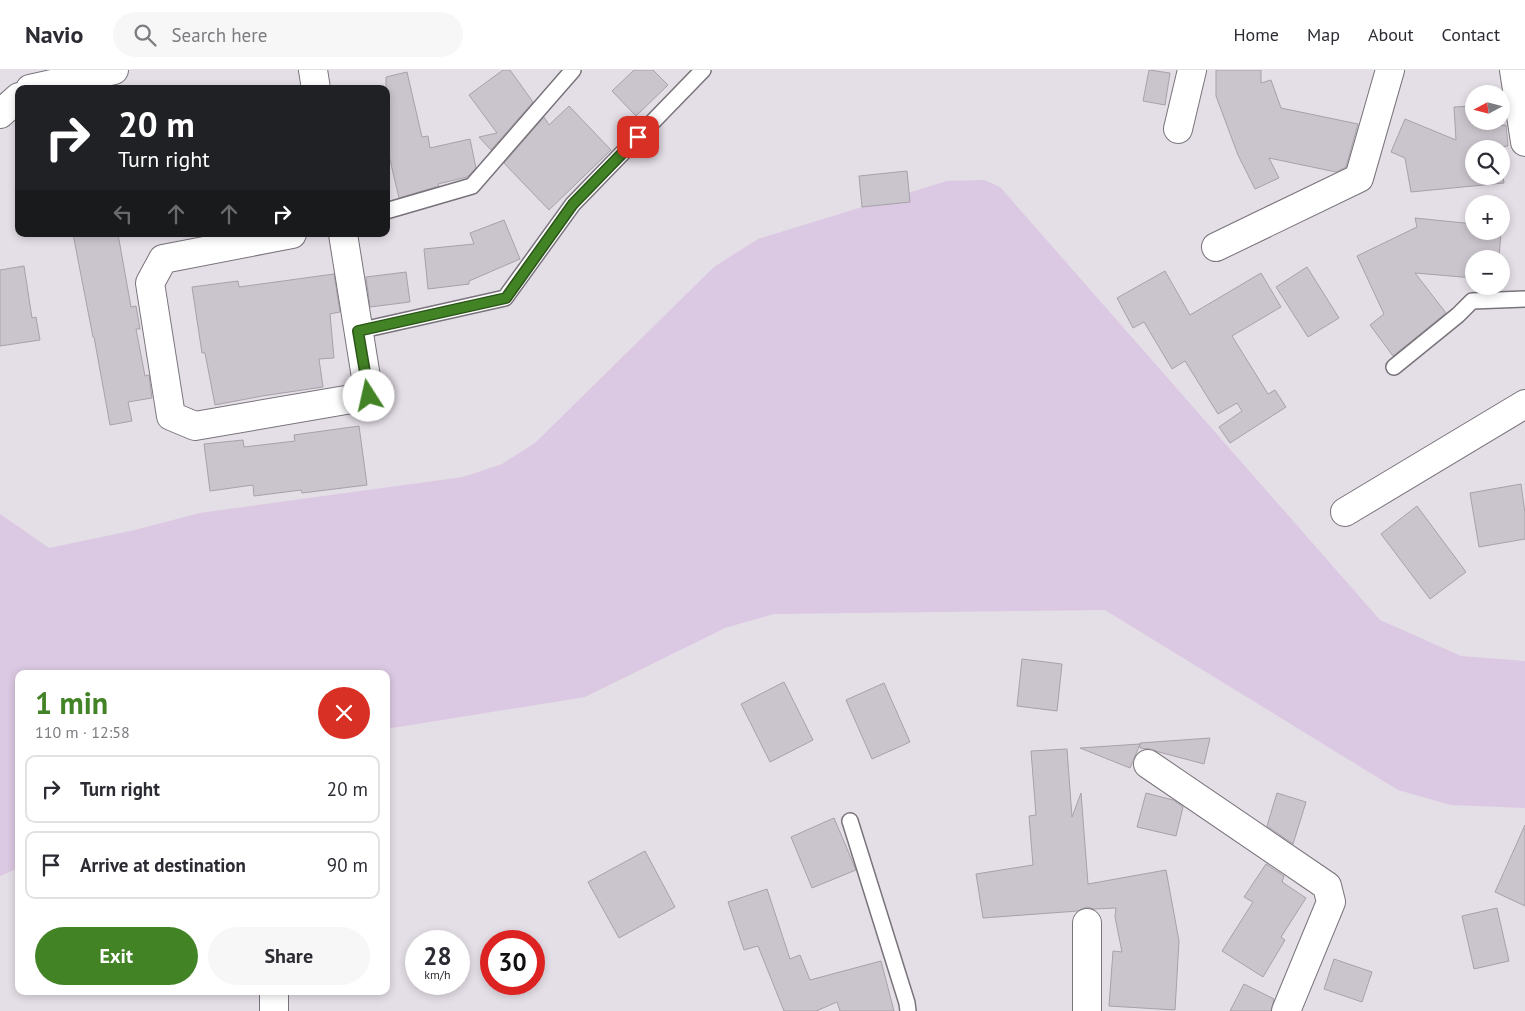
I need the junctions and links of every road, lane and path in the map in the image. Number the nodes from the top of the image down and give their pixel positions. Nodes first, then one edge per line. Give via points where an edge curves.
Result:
1 (114, 70) edge
2 (313, 70) edge
3 (573, 70) edge
4 (703, 70) edge
5 (1192, 70) edge
6 (1390, 70) edge
7 (1514, 70) edge
8 (48, 85) edge
9 (315, 85) edge
10 (15, 101) edge
11 (0, 114) edge
12 (1178, 129) dead end
13 (1525, 142) edge
14 (390, 210) edge
15 (277, 237) edge
16 (343, 237) edge
17 (1216, 247) dead end
18 (1525, 299) edge
19 (358, 331) junction
20 (1394, 367) dead end
21 (1525, 404) edge
22 (1345, 512) dead end
23 (1148, 764) dead end
24 (850, 821) dead end
25 (1087, 923) dead end
26 (274, 995) edge
27 (274, 1011) edge
28 (908, 1011) edge
29 (1087, 1011) edge
30 (1286, 1011) edge

1 - 8 street
2 - 9 street
3 - 14 lane via 472,186
4 - 19 lane via 573,204 506,298
5 - 12 street
6 - 17 street via 1359,178
7 - 13 street
10 - 11 street
15 - 19 street via 163,259 150,283 171,416 195,426 369,396
16 - 19 street
18 - 20 lane via 1472,301
21 - 22 street
23 - 30 street via 1327,886 1331,902
24 - 28 lane
25 - 29 street
26 - 27 street

